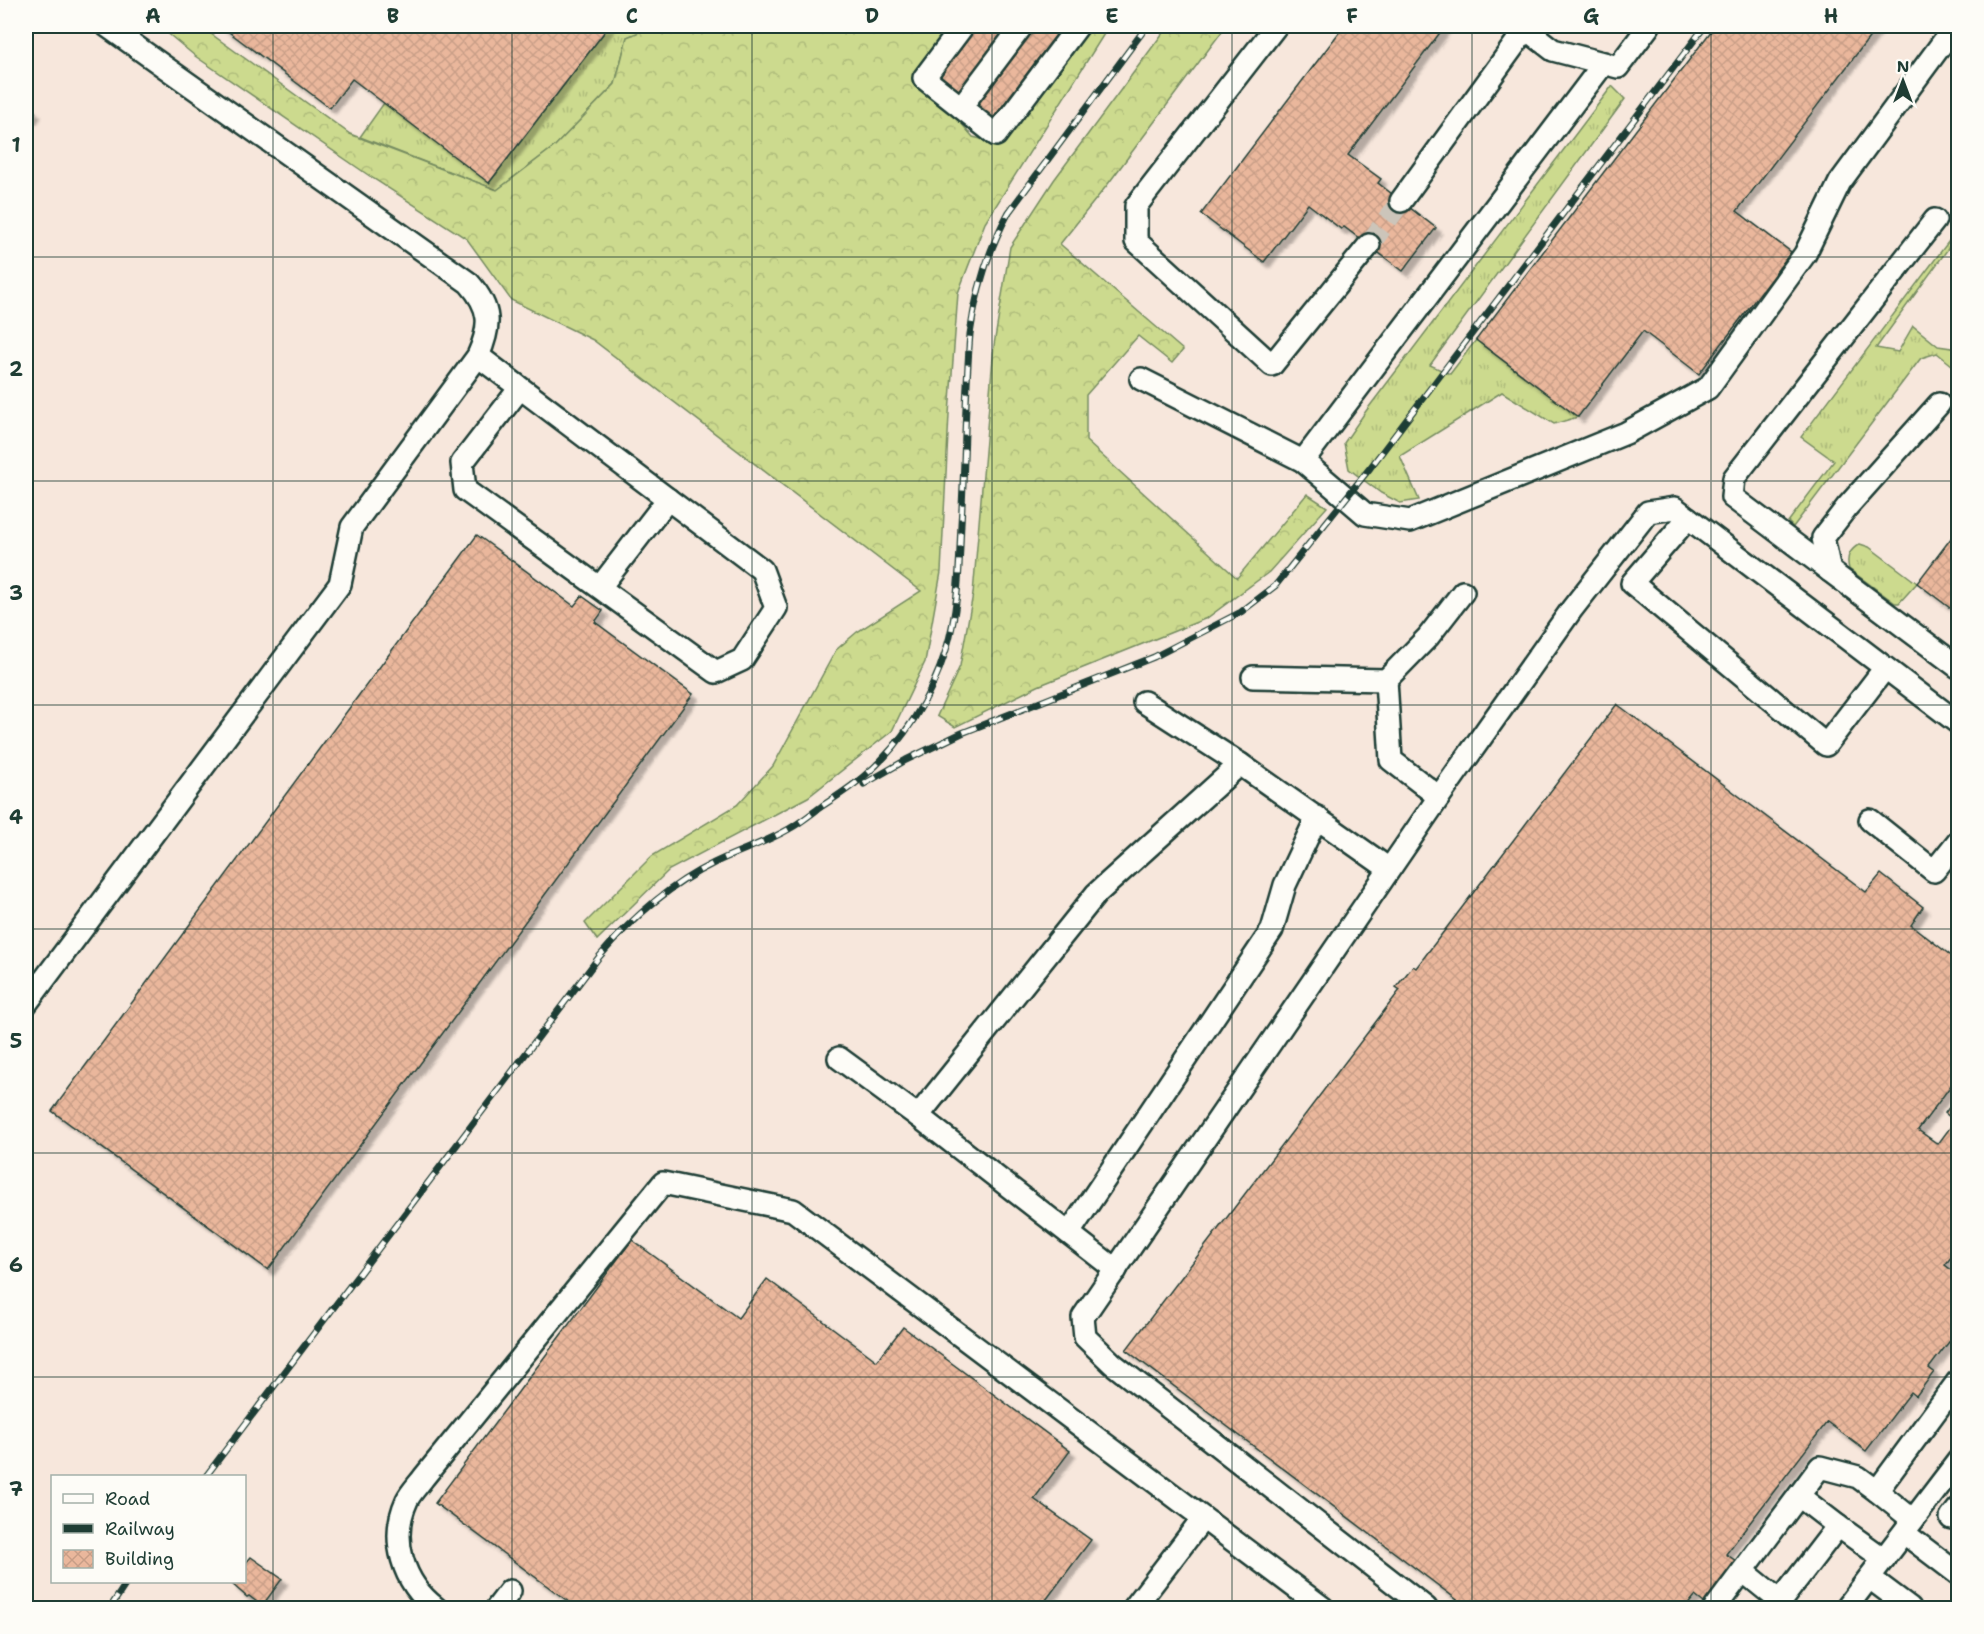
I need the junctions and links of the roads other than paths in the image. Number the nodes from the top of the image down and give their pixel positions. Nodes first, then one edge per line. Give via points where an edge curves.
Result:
1 (107, 26) edge
2 (963, 26) edge
3 (1022, 26) edge
4 (1078, 26) edge
5 (1276, 26) edge
6 (1649, 26) edge
7 (1955, 26) edge
8 (1524, 27) edge
9 (1604, 63) junction
10 (961, 107) junction
11 (1401, 201) tunnel mouth
12 (1935, 220) dead end
13 (1369, 245) tunnel mouth
14 (478, 357) junction
15 (1142, 379) dead end
16 (520, 388) junction
17 (1939, 404) dead end
18 (1303, 461) junction
19 (668, 499) junction
20 (1688, 518) junction
21 (1830, 571) junction
22 (600, 587) junction
23 (1463, 592) dead end
24 (1959, 667) edge
25 (1885, 668) junction
26 (1253, 677) dead end
27 (1386, 680) junction
28 (1144, 702) dead end
29 (1959, 723) edge
30 (1240, 764) junction
31 (1439, 797) junction
32 (1317, 817) junction
33 (1870, 820) dead end
34 (1959, 841) edge
35 (1389, 869) junction
36 (26, 1004) edge
37 (839, 1058) dead end
38 (918, 1116) junction
39 (1069, 1233) junction
40 (1116, 1269) junction
41 (1959, 1381) edge
42 (1959, 1461) edge
43 (1877, 1491) junction
44 (1799, 1496) junction
45 (1203, 1518) junction
46 (1838, 1526) junction
47 (1908, 1527) junction
48 (1884, 1558) junction
49 (1743, 1571) junction
50 (1959, 1574) edge
51 (1870, 1578) junction
52 (510, 1591) dead end
53 (1778, 1605) edge
54 (436, 1608) edge
55 (497, 1608) edge
56 (1134, 1608) edge
57 (1323, 1608) edge
58 (1426, 1608) edge
59 (1715, 1608) edge
60 (1846, 1608) edge
61 (1910, 1608) edge

1 - 14 street via 469,283 481,296 487,311 485,340
2 - 10 street via 924,78
3 - 10 street
4 - 10 street via 996,135
5 - 13 street via 1136,206 1136,241 1272,365
6 - 9 street via 1618,68
7 - 18 street via 1840,182 1805,254 1708,388 1626,433 1410,521 1365,514
8 - 9 street via 1553,50
8 - 11 street
9 - 18 street
12 - 21 street via 1734,478 1732,497
14 - 16 street
14 - 36 street via 352,527 340,584
15 - 18 street
16 - 19 street
16 - 22 street via 462,463 465,490
17 - 21 street via 1823,538
19 - 22 street
19 - 22 street via 762,570 776,608 742,660 716,672
20 - 25 street
20 - 25 street via 1632,583 1826,745
20 - 31 street via 1675,508 1648,513 1572,609
21 - 24 street
23 - 27 street via 1428,637
25 - 29 street
26 - 27 street
27 - 31 street via 1390,760
28 - 30 street
30 - 32 street
30 - 38 street via 1095,894
31 - 35 street
32 - 35 street
32 - 39 street via 1285,885 1272,930
33 - 34 street via 1934,871
35 - 40 street
37 - 38 street
38 - 39 street
39 - 40 street
40 - 58 street via 1083,1317 1085,1337 1113,1364
41 - 43 street
42 - 47 street
43 - 44 street via 1858,1477 1820,1467
43 - 47 street
44 - 46 street
44 - 49 street
45 - 54 street via 793,1210 663,1183 408,1499 399,1526 400,1553 409,1579
45 - 56 street
45 - 57 street
46 - 48 street
46 - 53 street
47 - 48 street
47 - 50 street
48 - 51 street
49 - 53 street
49 - 59 street
51 - 60 street
51 - 61 street
52 - 55 street

